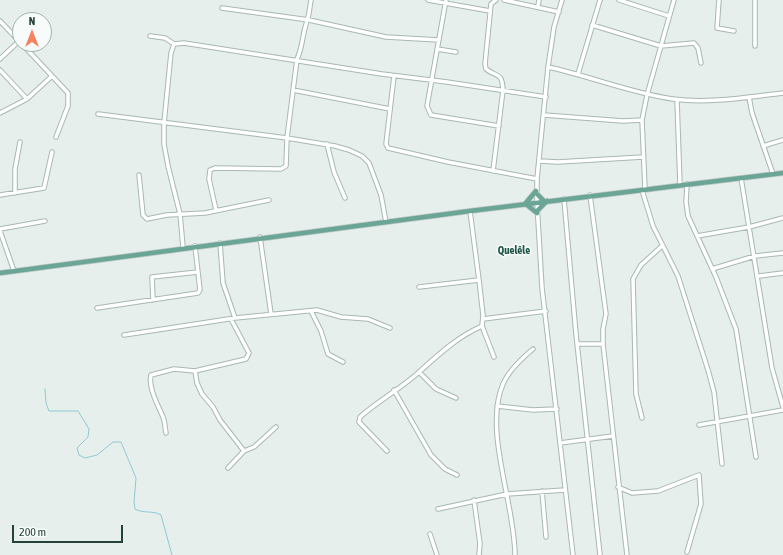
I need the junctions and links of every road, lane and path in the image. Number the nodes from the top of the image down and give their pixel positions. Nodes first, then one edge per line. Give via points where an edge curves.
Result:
1 (311, 0) edge
2 (428, 0) edge
3 (496, 0) edge
4 (504, 0) edge
5 (539, 0) edge
6 (562, 0) edge
7 (600, 0) edge
8 (619, 0) edge
9 (674, 0) edge
10 (719, 0) edge
11 (755, 0) edge
12 (446, 2) edge
13 (538, 6) junction
14 (222, 8) dead end
15 (490, 11) junction
16 (559, 12) junction
17 (669, 16) junction
18 (309, 20) junction
19 (0, 21) edge
20 (592, 25) junction
21 (734, 30) dead end
22 (12, 34) edge
23 (150, 36) dead end
24 (439, 40) junction
25 (174, 44) junction
26 (661, 46) junction
27 (755, 46) dead end
28 (437, 48) junction
29 (12, 49) edge
30 (29, 52) edge
31 (456, 52) dead end
32 (0, 59) edge
33 (297, 59) junction
34 (701, 63) dead end
35 (548, 67) junction
36 (0, 70) edge
37 (578, 74) junction
38 (52, 76) junction
39 (394, 76) junction
40 (432, 80) junction
41 (293, 90) junction
42 (503, 90) junction
43 (783, 93) edge
44 (647, 94) junction
45 (749, 97) junction
46 (546, 98) junction
47 (27, 99) junction
48 (677, 100) junction
49 (390, 109) junction
50 (0, 113) edge
51 (98, 114) dead end
52 (544, 116) junction
53 (642, 120) junction
54 (164, 123) junction
55 (499, 126) junction
56 (56, 137) dead end
57 (287, 138) junction
58 (783, 140) edge
59 (20, 142) dead end
60 (327, 144) junction
61 (763, 146) junction
62 (52, 152) dead end
63 (643, 157) junction
64 (539, 161) junction
65 (493, 171) junction
66 (783, 173) edge
67 (773, 174) junction
68 (138, 175) dead end
69 (741, 178) junction
70 (537, 179) junction
71 (687, 184) junction
72 (680, 185) junction
73 (643, 190) junction
74 (536, 192) junction
75 (15, 193) junction
76 (0, 195) edge
77 (590, 195) junction
78 (345, 198) dead end
79 (564, 199) junction
80 (269, 200) dead end
81 (546, 201) junction
82 (536, 203) junction
83 (525, 204) junction
84 (216, 210) junction
85 (470, 211) junction
86 (537, 212) junction
87 (180, 214) junction
88 (783, 218) edge
89 (45, 221) dead end
90 (386, 222) junction
91 (749, 226) junction
92 (0, 230) edge
93 (697, 236) junction
94 (260, 237) junction
95 (1, 238) edge
96 (220, 243) junction
97 (195, 246) junction
98 (662, 246) junction
99 (183, 247) junction
100 (783, 253) edge
101 (755, 256) junction
102 (712, 269) junction
103 (14, 271) junction
104 (198, 272) junction
105 (0, 273) edge
106 (783, 273) edge
107 (758, 276) junction
108 (479, 280) junction
109 (419, 287) dead end
110 (153, 300) junction
111 (97, 308) dead end
112 (311, 311) junction
113 (546, 311) junction
114 (271, 314) junction
115 (233, 318) junction
116 (483, 320) junction
117 (482, 326) junction
118 (390, 328) dead end
119 (124, 335) dead end
120 (577, 344) junction
121 (603, 344) junction
122 (533, 349) dead end
123 (494, 357) dead end
124 (343, 362) dead end
125 (195, 370) junction
126 (419, 372) junction
127 (394, 390) junction
128 (456, 398) dead end
129 (497, 406) junction
130 (783, 408) edge
131 (557, 409) junction
132 (750, 417) junction
133 (642, 418) dead end
134 (718, 422) junction
135 (699, 425) dead end
136 (276, 427) dead end
137 (166, 433) dead end
138 (613, 436) junction
139 (588, 440) junction
140 (560, 443) junction
141 (244, 451) junction
142 (387, 451) dead end
143 (756, 457) dead end
144 (722, 464) dead end
145 (228, 468) dead end
146 (457, 475) dead end
147 (618, 487) junction
148 (565, 490) junction
149 (542, 491) junction
150 (507, 494) junction
151 (474, 500) junction
152 (438, 509) dead end
153 (430, 534) dead end
154 (546, 537) dead end
155 (687, 552) dead end
156 (438, 555) edge
157 (479, 555) edge
158 (515, 555) edge
159 (573, 555) edge
160 (600, 555) edge
161 (627, 555) edge

1 - 18 street
2 - 12 street
3 - 15 street via 491,4
4 - 13 street
5 - 13 street
6 - 16 street
7 - 20 street
8 - 17 street
9 - 17 street
10 - 21 street via 717,28
11 - 27 street
12 - 15 street
12 - 24 street
13 - 16 street
14 - 18 street
15 - 42 street via 485,64 489,71 501,77
16 - 35 street
17 - 26 street
18 - 24 street via 386,37
18 - 33 street
19 - 22 street
20 - 26 street
20 - 37 street
23 - 25 street via 165,38
24 - 28 street
25 - 33 street via 184,43
25 - 54 street
26 - 34 street via 694,43 698,48
26 - 44 street
28 - 31 street
28 - 40 street
29 - 32 street
30 - 38 street
33 - 39 street
33 - 41 street
35 - 37 street
35 - 46 street
36 - 47 street
37 - 44 street
38 - 47 street
38 - 56 street via 66,89 69,97
39 - 40 street
39 - 49 street
40 - 42 street
40 - 55 street via 427,106 431,115
41 - 49 street
41 - 57 street
42 - 46 street
42 - 55 street
43 - 45 street
44 - 48 street
44 - 53 street
45 - 48 street
45 - 61 street
46 - 52 street
47 - 50 street
48 - 72 street
49 - 65 street via 386,144 388,148
51 - 54 street
52 - 53 street
52 - 64 street
53 - 63 street
54 - 57 street
54 - 87 street via 165,155
55 - 65 street
57 - 60 street
57 - 84 street via 287,164 284,168 210,170 209,179
58 - 61 street
59 - 75 street
60 - 78 street via 334,172
60 - 90 street via 355,152 367,161 381,195
61 - 67 street
62 - 75 street via 44,188
63 - 64 street
63 - 73 street
64 - 70 street
65 - 70 street
66 - 67 main road
67 - 69 main road
68 - 87 street via 144,218
69 - 71 main road
69 - 91 street
70 - 74 street
71 - 72 main road
71 - 93 street via 686,212
72 - 73 main road
73 - 77 main road
73 - 98 street via 648,213
74 - 81 main road
74 - 82 street
74 - 83 main road
75 - 76 street
77 - 79 main road
77 - 121 street via 606,314
79 - 81 main road
79 - 120 street
80 - 84 street
81 - 82 main road
81 - 86 main road
82 - 83 main road
82 - 86 street
83 - 85 main road
83 - 86 main road
84 - 87 street
85 - 90 main road
85 - 108 street
86 - 113 street
87 - 99 street
88 - 91 street
89 - 92 street
90 - 94 main road
91 - 93 street
91 - 101 street
92 - 95 street
93 - 102 street
94 - 96 main road
94 - 114 street
95 - 103 street
96 - 97 main road
96 - 115 street via 223,283
97 - 99 main road
97 - 104 street
98 - 133 street via 641,264 633,279 636,394
98 - 134 street via 675,269 687,300 708,370
99 - 103 main road
100 - 101 street
101 - 102 street
101 - 107 street
102 - 132 street via 736,329
103 - 105 main road
104 - 110 street via 198,293
104 - 110 street via 152,277
106 - 107 street
107 - 130 street via 772,368
108 - 109 street
108 - 116 street
110 - 111 street
112 - 114 street
112 - 118 street via 368,319
112 - 124 street via 328,354
113 - 116 street
113 - 131 street
114 - 115 street
115 - 119 street
115 - 125 street via 248,353 246,359
116 - 117 street
117 - 123 street
117 - 126 street via 463,335
120 - 121 street
120 - 139 street
121 - 138 street
122 - 129 street via 508,375 503,383
125 - 137 street via 174,369 151,375 156,403
125 - 141 street via 202,394
126 - 127 street
126 - 128 street via 436,389
127 - 142 street via 359,418 359,422
127 - 146 street via 431,455 445,469
129 - 131 street via 533,410
129 - 150 street via 498,439
130 - 132 street
131 - 140 street
132 - 134 street
132 - 143 street
134 - 135 street
134 - 144 street
136 - 141 street via 254,447
138 - 139 street
138 - 147 street
139 - 140 street
139 - 160 street
140 - 148 street
141 - 145 street
147 - 155 street via 632,493 658,490 699,475 701,504
147 - 161 street
148 - 149 street
148 - 159 street
149 - 150 street
149 - 154 street
150 - 151 street
150 - 158 street
151 - 152 street
151 - 157 street
153 - 156 street

